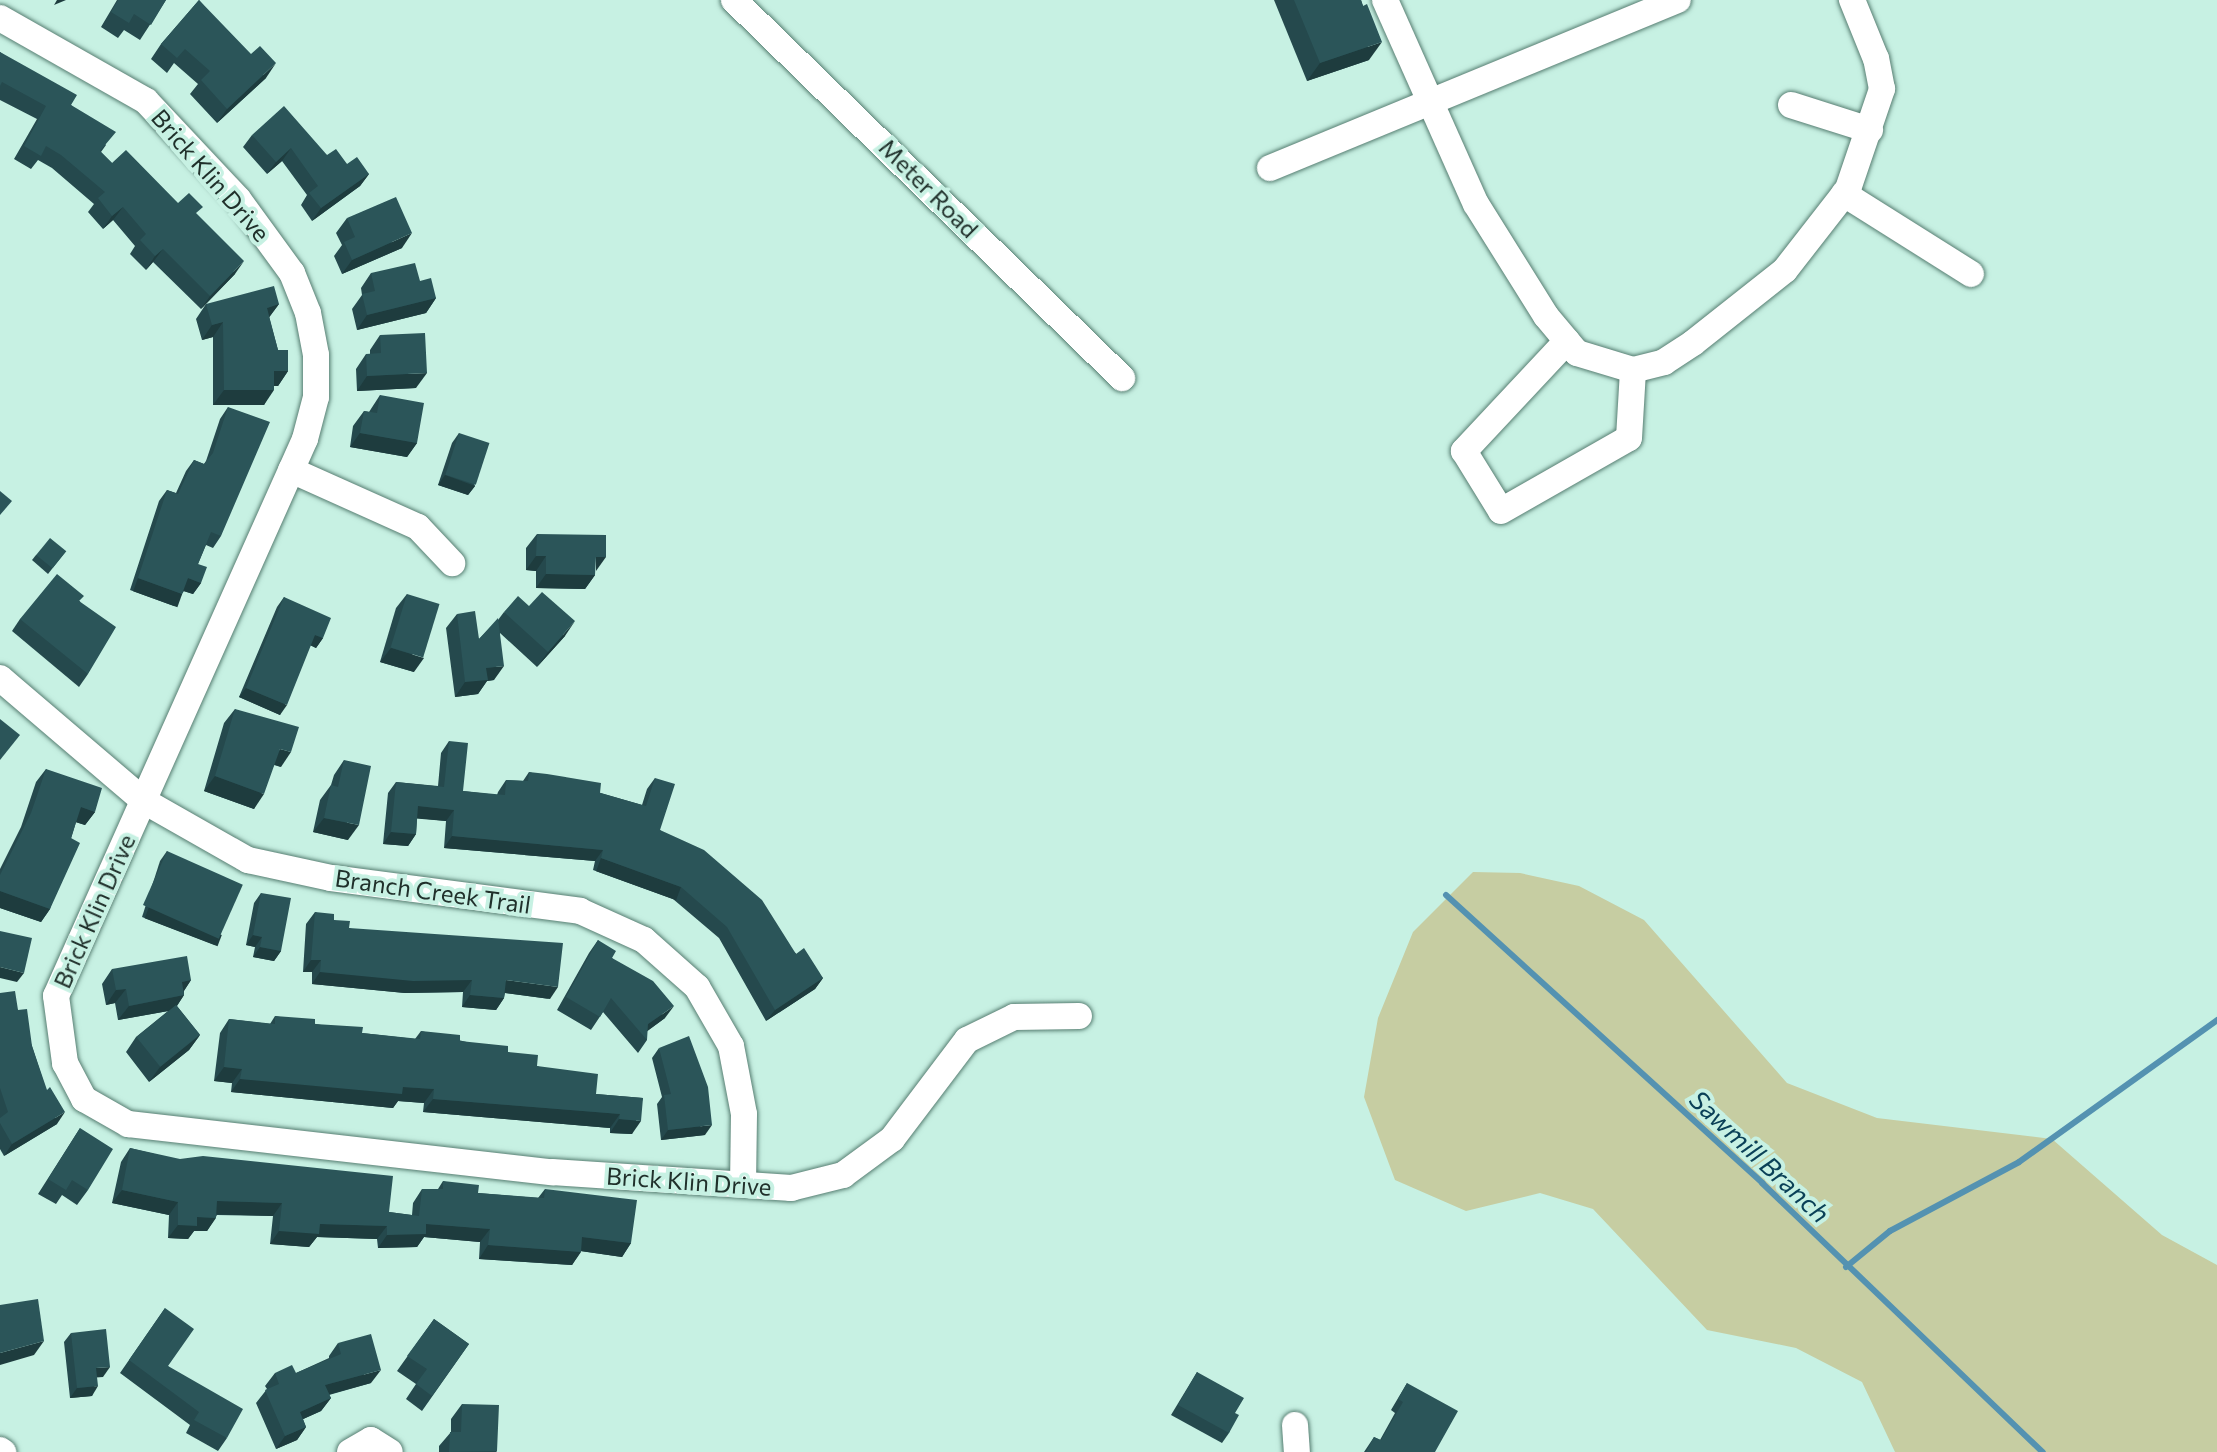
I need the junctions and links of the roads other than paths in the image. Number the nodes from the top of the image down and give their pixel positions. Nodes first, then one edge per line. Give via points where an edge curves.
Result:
1 (734, 0) edge
2 (1385, 0) edge
3 (1678, 0) edge
4 (1852, 0) edge
5 (0, 18) edge
6 (1431, 102) junction
7 (1791, 105) dead end
8 (1870, 130) junction
9 (1270, 168) dead end
10 (1844, 194) junction
11 (1971, 274) dead end
12 (1567, 341) junction
13 (1633, 370) junction
14 (1122, 378) dead end
15 (291, 470) junction
16 (452, 563) dead end
17 (0, 678) edge
18 (144, 801) junction
19 (1079, 1016) dead end
20 (743, 1184) junction
21 (1295, 1425) dead end
22 (350, 1452) edge
23 (390, 1452) edge
24 (1297, 1452) edge

1 - 14 street, Meter Road
2 - 6 street
3 - 6 street
4 - 8 street via 1882,89
5 - 15 street, Brick Klin Drive via 146,101 238,199 292,273 308,313 316,397
6 - 9 street
6 - 12 street via 1476,204
7 - 8 street
8 - 10 street
10 - 11 street
10 - 13 street via 1785,270 1684,349 1664,362
12 - 13 street via 1577,353
12 - 13 street via 1464,451 1501,511 1629,438
15 - 16 street via 418,527
15 - 18 street, Brick Klin Drive
17 - 18 street, Branch Creek Trail
18 - 20 street, Branch Creek Trail via 248,860 331,878 580,911 644,940 697,987 731,1046 744,1114
18 - 20 street, Brick Klin Drive via 92,905 56,996 65,1063 84,1099 128,1124 552,1172
19 - 20 street, Brick Klin Drive via 1014,1017 967,1040 892,1139 843,1175 791,1188
21 - 24 street
22 - 23 street via 371,1440

